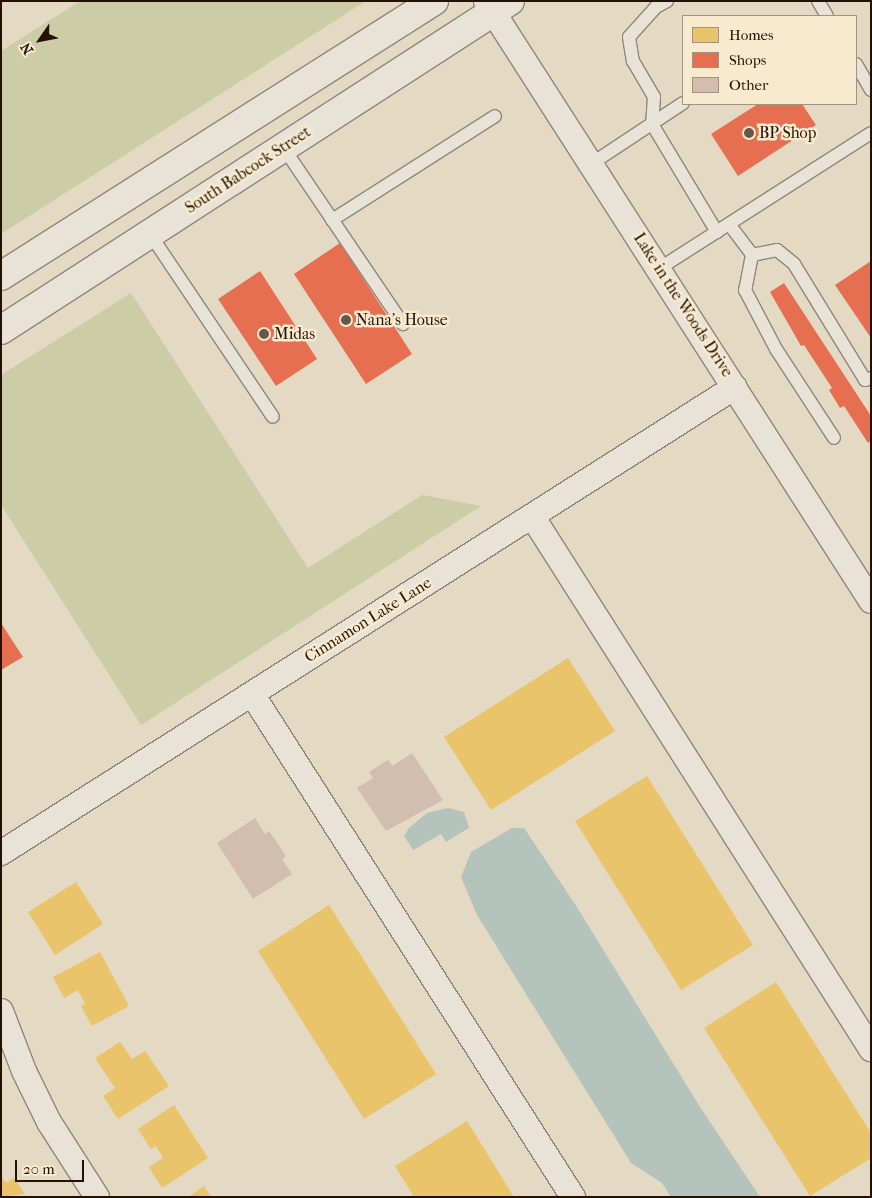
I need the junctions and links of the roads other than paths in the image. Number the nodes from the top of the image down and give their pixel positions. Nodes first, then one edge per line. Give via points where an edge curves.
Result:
1 (434, 1) edge
2 (667, 1) edge
3 (497, 4) edge
4 (857, 66) edge
5 (871, 90) edge
6 (682, 104) edge
7 (495, 116) dead end
8 (652, 124) junction
9 (871, 133) edge
10 (284, 147) junction
11 (591, 164) junction
12 (332, 220) junction
13 (729, 224) junction
14 (717, 232) junction
15 (150, 234) junction
16 (752, 255) junction
17 (660, 268) junction
18 (1, 276) edge
19 (403, 324) dead end
20 (1, 330) edge
21 (871, 378) edge
22 (735, 387) junction
23 (273, 417) dead end
24 (834, 438) dead end
25 (532, 516) junction
26 (871, 601) edge
27 (252, 694) junction
28 (1, 853) edge
29 (1, 1011) edge
30 (871, 1049) edge
31 (97, 1197) edge
32 (573, 1197) edge

1 - 18 main road
2 - 8 lane via 656,7 629,37 633,61 654,97
3 - 10 main road, South Babcock Street
3 - 11 street, Lake in the Woods Drive
4 - 5 lane
6 - 8 lane
7 - 12 lane
8 - 11 lane
8 - 14 lane
9 - 13 lane
10 - 12 lane
10 - 15 main road, South Babcock Street
11 - 17 street, Lake in the Woods Drive
12 - 19 lane
13 - 14 lane
13 - 16 lane
14 - 17 lane
15 - 20 main road, South Babcock Street
15 - 23 lane
16 - 21 lane via 777,250 794,264 864,380
16 - 24 lane via 745,290 776,349
17 - 22 street, Lake in the Woods Drive
22 - 25 street, Cinnamon Lake Lane
22 - 26 street, Lake in the Woods Drive
25 - 27 street, Cinnamon Lake Lane
25 - 30 street
27 - 28 street, Cinnamon Lake Lane
27 - 32 street
29 - 31 street via 24,1071 49,1122

